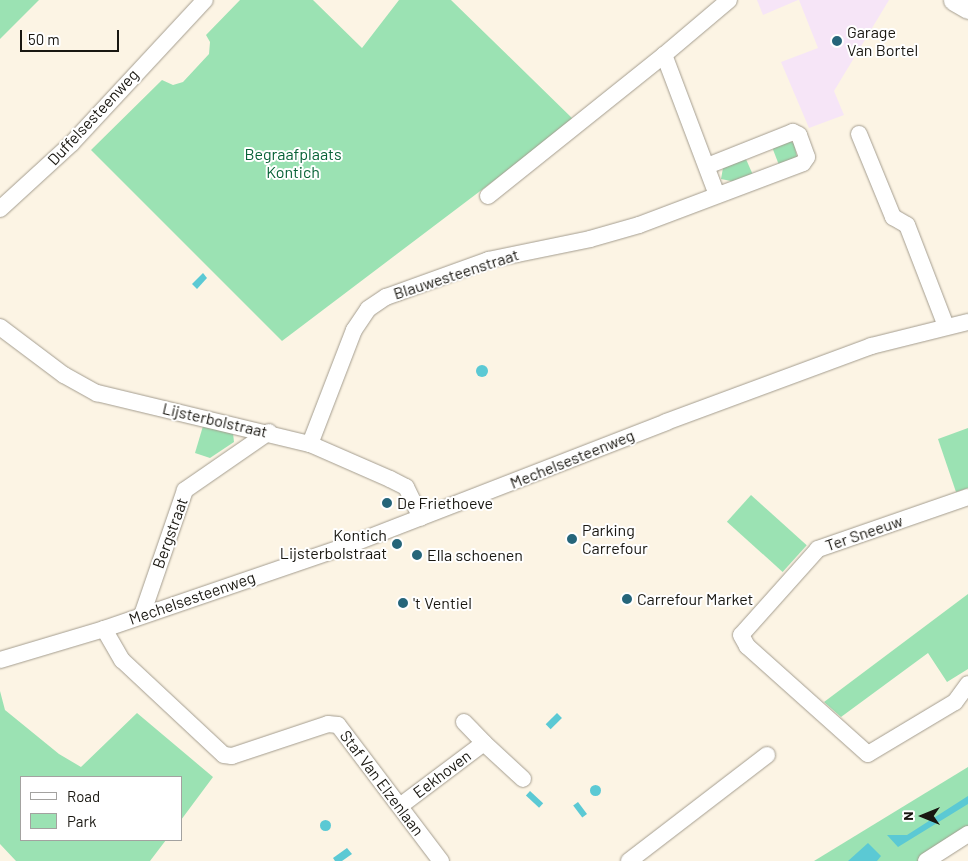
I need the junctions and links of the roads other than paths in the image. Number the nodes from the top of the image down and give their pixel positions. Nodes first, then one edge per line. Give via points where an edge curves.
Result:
1 (205, 0) edge
2 (729, 0) edge
3 (954, 0) edge
4 (968, 8) edge
5 (664, 55) junction
6 (859, 134) dead end
7 (707, 166) junction
8 (717, 195) junction
9 (488, 196) dead end
10 (0, 209) edge
11 (968, 322) edge
12 (946, 326) junction
13 (0, 327) edge
14 (269, 432) junction
15 (310, 444) junction
16 (968, 497) edge
17 (421, 518) junction
18 (142, 615) junction
19 (104, 629) junction
20 (0, 660) edge
21 (968, 684) edge
22 (464, 722) dead end
23 (484, 742) junction
24 (767, 755) dead end
25 (523, 779) dead end
26 (400, 806) junction
27 (968, 834) edge
28 (440, 861) edge
29 (629, 861) edge
30 (926, 861) edge

1 - 10 street, Duffelsesteenweg via 84,130
2 - 5 street
3 - 4 main road
5 - 7 street
5 - 9 street
6 - 12 street via 893,217 907,225
7 - 8 street
7 - 8 street, Blauwesteenstraat via 792,132 799,135 807,157 804,163
8 - 15 street, Blauwesteenstraat via 640,225 488,260 386,297 368,309 354,330
11 - 12 street, Mechelsesteenweg
12 - 17 street, Mechelsesteenweg via 871,346 805,370
13 - 14 street, Lijsterbolstraat via 64,375 98,392
14 - 15 street, Lijsterbolstraat
14 - 18 street, Bergstraat via 185,490
15 - 17 street, Lijsterbolstraat via 406,486
16 - 21 street, Ter Sneeuw via 815,551 741,635 748,646 868,754 955,702
17 - 18 street, Mechelsesteenweg
18 - 19 street, Mechelsesteenweg
19 - 20 street, Mechelsesteenweg
19 - 26 street, Staf Van Elzenlaan via 122,660 218,752 232,756 333,723 338,725
22 - 23 street, Eekhoven
23 - 25 street, Eekhoven
23 - 26 street, Eekhoven
24 - 29 street
26 - 28 street, Staf Van Elzenlaan
27 - 30 street

